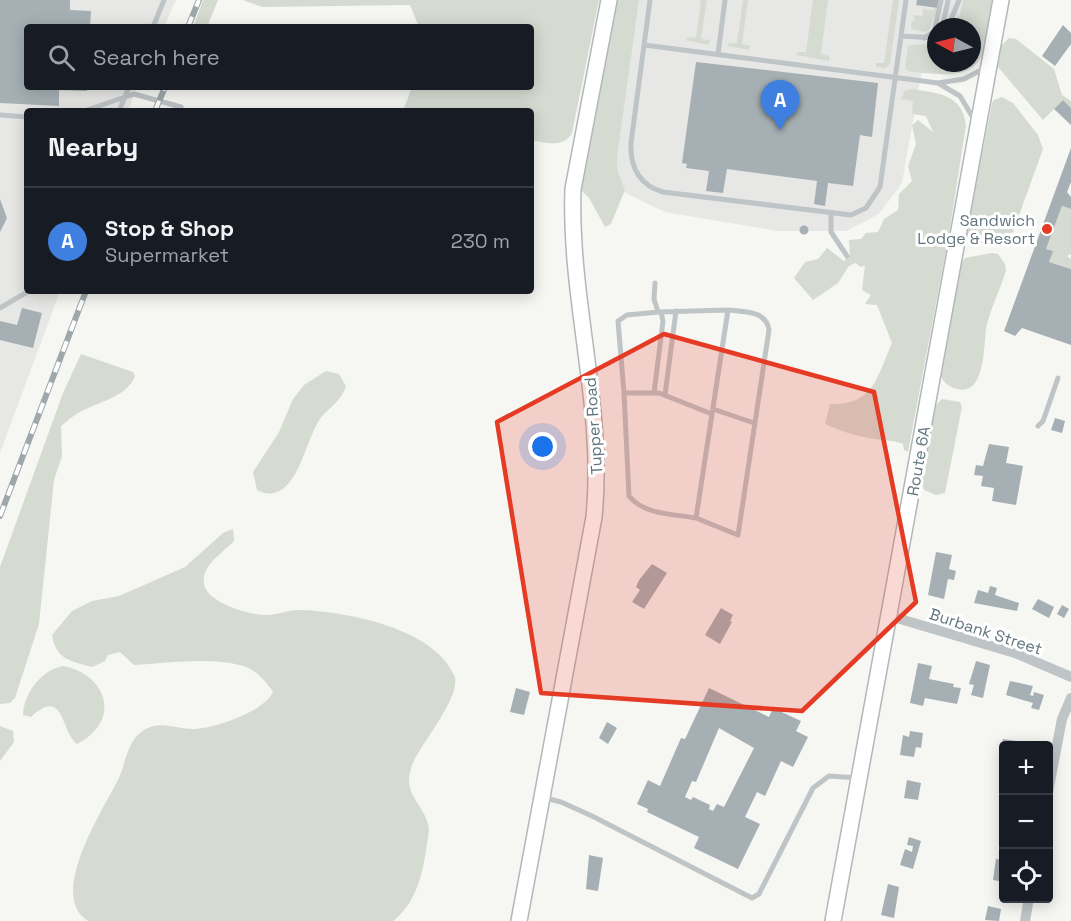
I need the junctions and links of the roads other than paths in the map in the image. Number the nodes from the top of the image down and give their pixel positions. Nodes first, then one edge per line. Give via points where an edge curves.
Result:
1 (164, 0) edge
2 (609, 0) edge
3 (650, 0) edge
4 (725, 0) edge
5 (906, 0) edge
6 (944, 0) edge
7 (958, 0) edge
8 (1001, 0) edge
9 (943, 18) edge
10 (951, 18) edge
11 (154, 24) edge
12 (901, 36) junction
13 (924, 38) junction
14 (927, 38) edge
15 (644, 45) junction
16 (718, 54) junction
17 (989, 66) junction
18 (895, 78) junction
19 (938, 83) junction
20 (128, 90) edge
21 (126, 95) junction
22 (181, 106) dead end
23 (92, 108) edge
24 (120, 108) edge
25 (0, 115) edge
26 (24, 117) edge
27 (978, 130) junction
28 (831, 213) junction
29 (848, 256) dead end
30 (655, 283) dead end
31 (24, 293) edge
32 (0, 308) edge
33 (728, 310) junction
34 (676, 311) junction
35 (659, 312) junction
36 (1058, 378) dead end
37 (624, 393) junction
38 (654, 393) junction
39 (665, 395) junction
40 (712, 412) junction
41 (754, 423) junction
42 (1038, 426) dead end
43 (696, 518) junction
44 (890, 616) junction
45 (1071, 677) edge
46 (1071, 698) edge
47 (1053, 766) edge
48 (859, 778) junction
49 (543, 798) junction
50 (1028, 903) edge
51 (519, 921) edge
52 (833, 921) edge
53 (1025, 921) edge

1 - 11 lane
2 - 49 main road, Tupper Road via 573,189 572,218 596,426 597,484 590,548
3 - 15 lane
4 - 16 lane
5 - 12 lane
6 - 9 lane
6 - 13 lane via 934,32
7 - 10 lane
8 - 17 main road, Route 6A
12 - 13 lane
12 - 18 lane
13 - 14 lane
15 - 16 lane
15 - 28 lane via 631,151 639,179 663,192
16 - 18 lane
17 - 19 lane via 964,79
17 - 27 main road, Route 6A
18 - 19 lane
18 - 28 lane via 877,193 859,213
19 - 27 lane via 960,96
20 - 21 lane
21 - 22 lane
21 - 23 lane
21 - 24 lane
25 - 26 lane
27 - 44 main road, Route 6A
28 - 29 lane via 831,232
30 - 35 lane via 654,299
31 - 32 lane
33 - 34 lane
33 - 40 lane
33 - 41 lane via 759,315 768,323
34 - 35 lane
34 - 39 lane
35 - 37 lane via 627,315 618,321
35 - 38 lane via 663,321
36 - 42 lane
37 - 38 lane
37 - 43 lane via 629,496 640,506
38 - 39 lane
39 - 40 lane
40 - 41 lane
40 - 43 lane
41 - 43 lane via 738,535
44 - 45 street, Burbank Street via 1015,653
44 - 48 main road, Route 6A
46 - 47 street via 1062,719
48 - 49 lane via 829,776 813,788 759,894 752,898 682,865 670,854 561,802
48 - 52 main road, Route 6A
49 - 51 main road, Tupper Road
50 - 53 street

